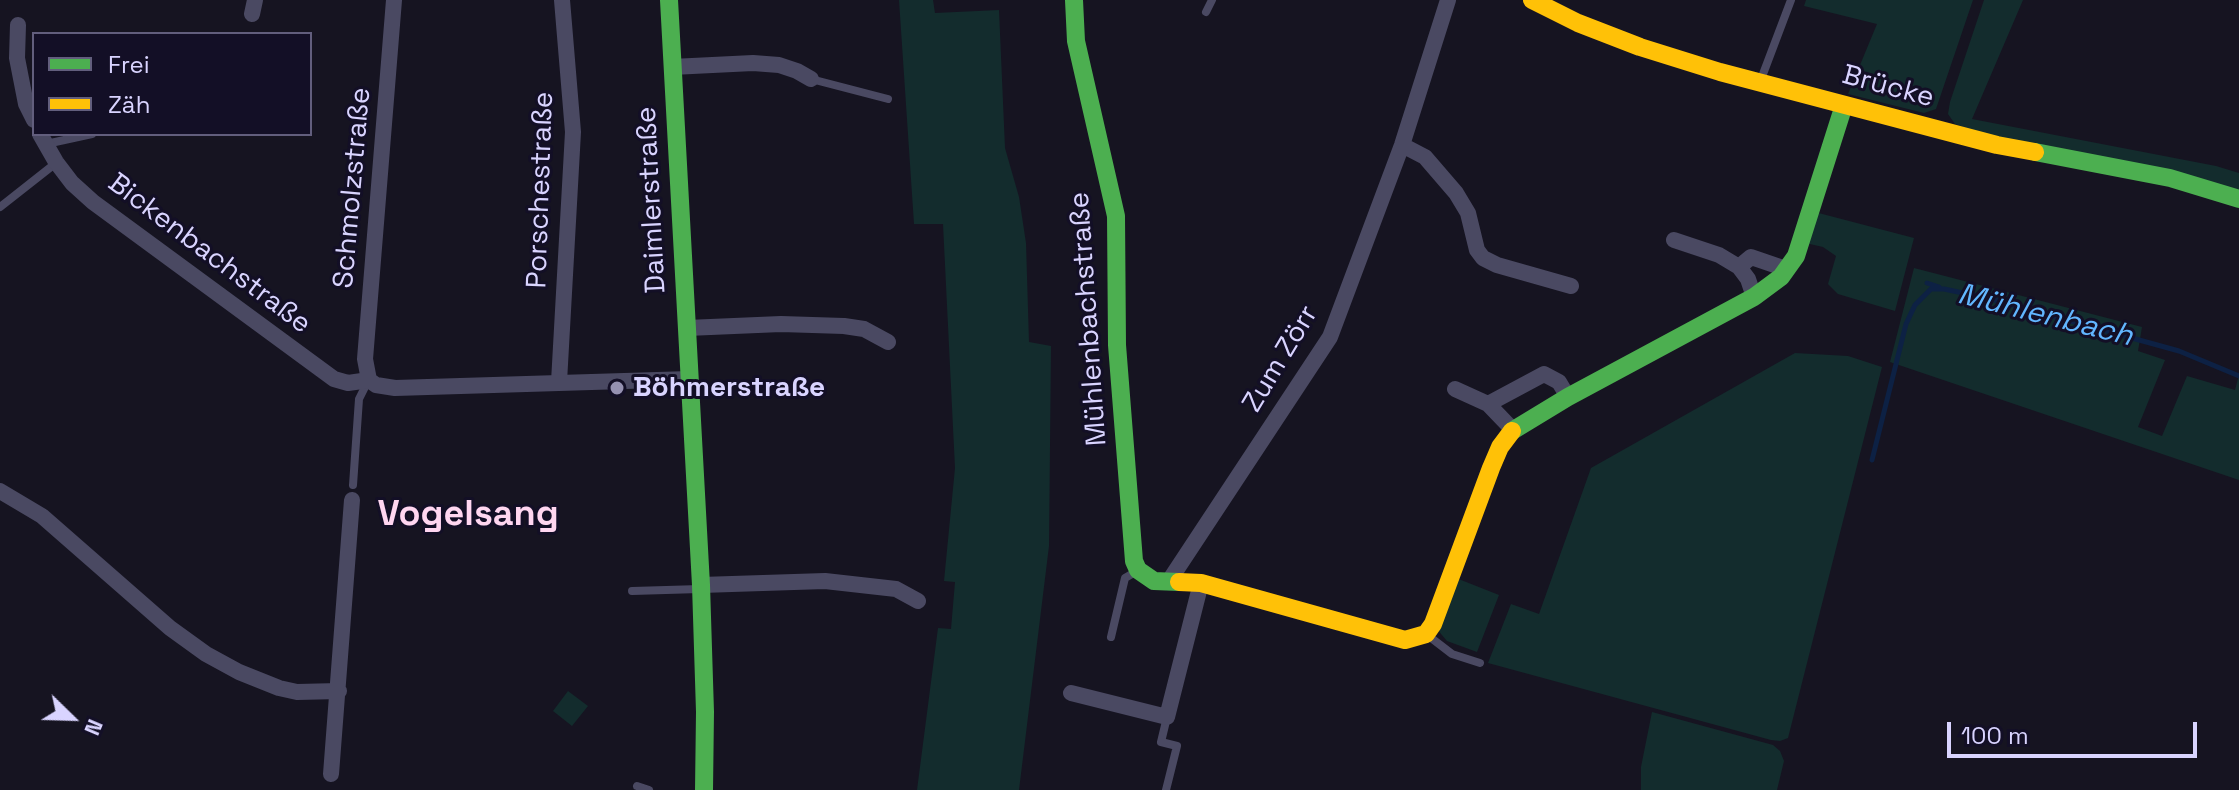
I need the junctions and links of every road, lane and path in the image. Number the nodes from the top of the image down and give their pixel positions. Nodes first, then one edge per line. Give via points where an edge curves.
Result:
1 (394, 0) edge
2 (562, 0) edge
3 (669, 0) edge
4 (1074, 0) edge
5 (1212, 0) edge
6 (1448, 0) edge
7 (1532, 0) edge
8 (1791, 0) edge
9 (1206, 12) dead end
10 (18, 25) dead end
11 (672, 67) junction
12 (811, 79) joint
13 (1760, 83) junction
14 (888, 99) dead end
15 (1844, 105) junction
16 (32, 116) edge
17 (72, 136) edge
18 (43, 139) edge
19 (1402, 145) junction
20 (56, 162) junction
21 (2239, 199) edge
22 (0, 207) edge
23 (1674, 240) dead end
24 (1739, 267) junction
25 (1786, 269) junction
26 (1571, 286) dead end
27 (1754, 297) junction
28 (687, 328) junction
29 (888, 342) dead end
30 (690, 379) junction
31 (369, 380) junction
32 (559, 382) junction
33 (1455, 389) dead end
34 (1568, 397) junction
35 (1488, 404) junction
36 (1513, 430) junction
37 (0, 491) edge
38 (353, 492) joint
39 (1138, 570) junction
40 (1169, 581) junction
41 (1201, 583) junction
42 (701, 587) junction
43 (632, 591) dead end
44 (918, 601) dead end
45 (1426, 634) junction
46 (1111, 637) dead end
47 (1480, 663) dead end
48 (339, 691) junction
49 (1071, 693) dead end
50 (1167, 717) junction
51 (331, 774) dead end
52 (637, 786) dead end
53 (649, 790) edge
54 (704, 790) edge
55 (1166, 790) edge

1 - 31 street, Schmolzstraße via 365,359
2 - 32 street, Porschestraße via 573,132
3 - 11 street, Daimlerstraße
4 - 39 street, Mühlenbachstraße via 1076,41 1116,216 1117,345
5 - 9 lane
6 - 19 street, Zum Zörr
7 - 13 street, Brücke via 1640,47
8 - 13 lane
10 - 16 street via 17,58
11 - 12 street, Daimlerstraße via 779,65
11 - 28 street, Daimlerstraße
12 - 14 lane, Daimlerstraße
13 - 15 street, Brücke
15 - 21 street, Brücke via 1997,145 2170,178
15 - 25 street via 1796,256
17 - 18 lane
18 - 20 street, Bickenbachstraße
19 - 26 street via 1425,157 1456,193 1483,258
19 - 40 street, Zum Zörr via 1330,337
20 - 22 lane
20 - 31 street, Bickenbachstraße via 93,202 334,379
23 - 24 street
24 - 25 street via 1751,257
24 - 27 street
25 - 27 street
27 - 34 street
28 - 29 street, Daimlerstraße via 844,326 864,329
28 - 30 street, Daimlerstraße
30 - 32 street
30 - 42 street, Daimlerstraße
31 - 32 street via 395,388
31 - 38 lane via 359,399
33 - 35 street
34 - 35 street via 1559,382 1544,374
34 - 36 street
35 - 36 street
36 - 45 street via 1491,468
37 - 48 street via 42,516 206,654 279,688
38 - 48 street
39 - 40 street via 1154,581
39 - 46 lane via 1125,578
40 - 41 street
41 - 45 street via 1388,637 1405,640
41 - 50 street
42 - 43 lane
42 - 44 street via 825,581 896,589
42 - 54 street, Daimlerstraße
45 - 47 lane via 1452,654
48 - 51 street
49 - 50 street
50 - 55 lane via 1161,742 1177,746
52 - 53 lane

